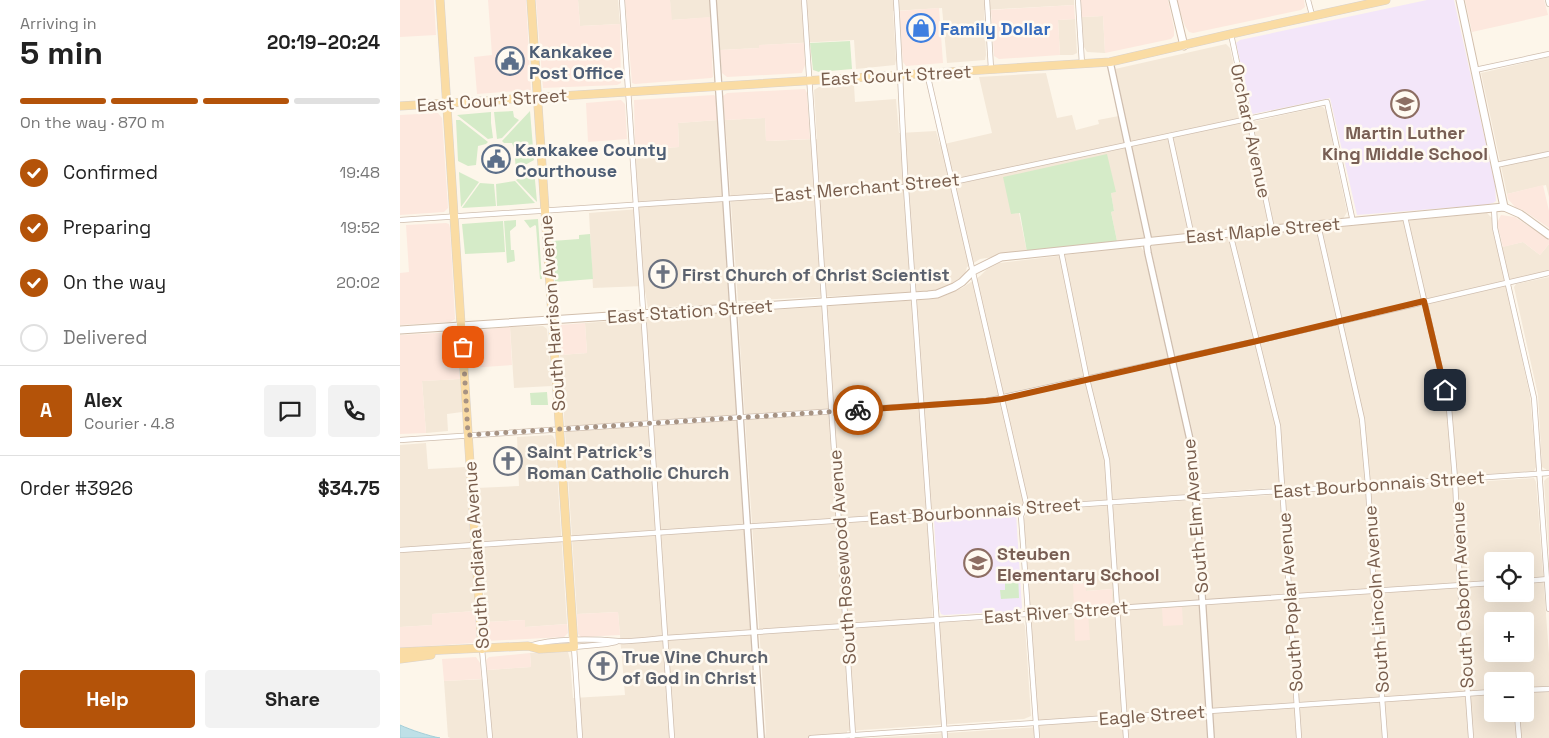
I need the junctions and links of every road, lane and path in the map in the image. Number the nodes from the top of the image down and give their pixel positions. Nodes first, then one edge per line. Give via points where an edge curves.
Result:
1 (440, 0) edge
2 (531, 0) edge
3 (622, 0) edge
4 (713, 0) edge
5 (804, 0) edge
6 (896, 0) edge
7 (987, 0) edge
8 (1078, 0) edge
9 (1173, 0) edge
10 (1308, 0) edge
11 (1386, 0) edge
12 (1460, 0) edge
13 (1548, 0) edge
14 (1549, 4) edge
15 (1312, 15) junction
16 (1231, 34) junction
17 (1184, 46) junction
18 (1549, 54) edge
19 (1110, 62) junction
20 (1082, 64) junction
21 (991, 69) junction
22 (1475, 70) junction
23 (928, 73) junction
24 (901, 74) junction
25 (810, 80) junction
26 (719, 85) junction
27 (629, 91) junction
28 (538, 97) junction
29 (447, 102) junction
30 (400, 106) edge
31 (1249, 120) junction
32 (1170, 136) junction
33 (1128, 145) junction
34 (1549, 154) edge
35 (1496, 165) junction
36 (952, 182) junction
37 (906, 187) junction
38 (817, 193) junction
39 (726, 198) junction
40 (636, 204) junction
41 (1504, 207) junction
42 (1494, 208) junction
43 (545, 210) junction
44 (454, 216) junction
45 (1405, 217) junction
46 (400, 220) edge
47 (1353, 222) junction
48 (1318, 225) junction
49 (1272, 229) junction
50 (1230, 232) junction
51 (1549, 234) edge
52 (1192, 237) junction
53 (1149, 242) junction
54 (1061, 251) junction
55 (973, 271) junction
56 (1549, 273) edge
57 (1509, 283) junction
58 (915, 296) junction
59 (1424, 301) junction
60 (824, 302) junction
61 (734, 308) junction
62 (644, 314) junction
63 (553, 320) junction
64 (1341, 322) junction
65 (461, 326) junction
66 (400, 330) edge
67 (1257, 341) junction
68 (1173, 360) junction
69 (1087, 379) junction
70 (1002, 399) junction
71 (921, 406) junction
72 (832, 412) junction
73 (741, 417) junction
74 (651, 423) junction
75 (560, 429) junction
76 (468, 435) junction
77 (400, 440) edge
78 (1540, 473) junction
79 (1549, 473) edge
80 (1455, 479) junction
81 (1368, 485) junction
82 (1282, 491) junction
83 (1197, 496) junction
84 (1110, 502) junction
85 (1025, 508) junction
86 (930, 514) junction
87 (839, 521) junction
88 (748, 527) junction
89 (658, 533) junction
90 (567, 539) junction
91 (476, 545) junction
92 (400, 550) edge
93 (1548, 579) edge
94 (1534, 580) edge
95 (1484, 584) edge
96 (1460, 585) junction
97 (1374, 591) junction
98 (1288, 596) junction
99 (1202, 602) junction
100 (1117, 608) junction
101 (1549, 609) edge
102 (1028, 614) junction
103 (936, 620) junction
104 (846, 626) junction
105 (754, 632) junction
106 (665, 638) junction
107 (574, 644) junction
108 (482, 649) junction
109 (400, 652) edge
110 (400, 659) edge
111 (1549, 689) edge
112 (1534, 690) edge
113 (1484, 693) edge
114 (1467, 694) junction
115 (1383, 701) junction
116 (1297, 705) junction
117 (1210, 711) junction
118 (1125, 717) junction
119 (1518, 722) edge
120 (1036, 723) junction
121 (944, 729) junction
122 (853, 737) edge
123 (490, 738) edge
124 (580, 738) edge
125 (672, 738) edge
126 (760, 738) edge
127 (811, 738) edge
128 (945, 738) edge
129 (1037, 738) edge
130 (1126, 738) edge
131 (1212, 738) edge
132 (1299, 738) edge
133 (1385, 738) edge
134 (1471, 738) edge
135 (1519, 738) edge

1 - 29 main road, South Indiana Avenue
2 - 28 main road, South Harrison Avenue
3 - 27 street
4 - 26 street
5 - 25 street, South Rosewood Avenue
6 - 24 street
7 - 21 street
8 - 20 street
9 - 17 main road
10 - 15 street
11 - 15 main road, East Court Street
12 - 22 main road
13 - 14 street
15 - 16 main road, East Court Street
16 - 17 main road, East Court Street
16 - 31 street, Orchard Avenue
17 - 19 main road, East Court Street
18 - 22 street
19 - 20 main road, East Court Street
19 - 33 street, South Elm Avenue
20 - 21 main road, East Court Street
21 - 23 main road, East Court Street
22 - 35 main road
23 - 24 main road, East Court Street
23 - 36 street
24 - 25 main road, East Court Street
24 - 37 street
25 - 26 main road, East Court Street
25 - 38 street, South Rosewood Avenue
26 - 27 main road, East Court Street
26 - 39 street
27 - 28 main road, East Court Street
27 - 40 street
28 - 29 main road, East Court Street
28 - 43 main road, South Harrison Avenue
29 - 30 main road, East Court Street
29 - 44 main road, South Indiana Avenue
31 - 32 street, East Merchant Street
31 - 47 street, East Merchant Street via 1327,102
31 - 49 street, Orchard Avenue
32 - 33 street, East Merchant Street
32 - 52 street
33 - 36 street, East Merchant Street
33 - 53 street, South Elm Avenue
34 - 35 street
35 - 41 main road
36 - 37 street, East Merchant Street
36 - 55 street
37 - 38 street, East Merchant Street
37 - 58 street
38 - 39 street, East Merchant Street
38 - 60 street, South Rosewood Avenue
39 - 40 street, East Merchant Street
39 - 61 street
40 - 43 street, East Merchant Street
40 - 62 street
41 - 42 main road, East Maple Street
41 - 51 main road
42 - 45 main road, East Maple Street
42 - 57 street via 1495,228
43 - 44 street, East Merchant Street
43 - 63 main road, South Harrison Avenue
44 - 46 street, East Merchant Street
44 - 65 main road, South Indiana Avenue
45 - 47 main road, East Maple Street
45 - 59 street, South Osborn Avenue
47 - 48 main road, East Maple Street
48 - 49 main road, East Maple Street
48 - 64 street, South Lincoln Avenue
49 - 50 main road, East Maple Street
50 - 52 main road, East Maple Street
50 - 67 street, South Poplar Avenue
52 - 53 main road, East Maple Street
53 - 54 main road, East Maple Street
53 - 68 street, South Elm Avenue via 1148,253
54 - 55 main road, East Maple Street via 1001,257
54 - 69 street
55 - 58 main road, East Station Street via 954,287 937,294
55 - 70 street
56 - 57 street
57 - 59 street
57 - 78 street via 1534,398
58 - 60 main road, East Station Street
58 - 71 street
59 - 64 street
59 - 80 street, South Osborn Avenue via 1449,408
60 - 61 main road, East Station Street
60 - 72 street, South Rosewood Avenue
61 - 62 main road, East Station Street
61 - 73 street
62 - 63 main road, East Station Street
62 - 74 street
63 - 65 main road, East Station Street
63 - 75 main road, South Harrison Avenue
64 - 67 street
64 - 81 street, South Lincoln Avenue via 1362,419
65 - 66 main road, East Station Street
65 - 76 main road, South Indiana Avenue
67 - 68 street
67 - 82 street, South Poplar Avenue via 1278,426
68 - 69 street
68 - 83 street, South Elm Avenue via 1193,453
69 - 70 street
69 - 84 street via 1107,460
70 - 71 street
70 - 85 street
71 - 72 street
71 - 86 street
72 - 73 street
72 - 87 street, South Rosewood Avenue
73 - 74 street
73 - 88 street
74 - 75 street
74 - 89 street
75 - 76 street
75 - 90 main road, South Harrison Avenue
76 - 77 street
76 - 91 main road, South Indiana Avenue
78 - 79 street, East Bourbonnais Street
78 - 80 street, East Bourbonnais Street
78 - 93 street
80 - 81 street, East Bourbonnais Street
80 - 96 street, South Osborn Avenue
81 - 82 street, East Bourbonnais Street
81 - 97 street, South Lincoln Avenue
82 - 83 street, East Bourbonnais Street
82 - 98 street, South Poplar Avenue
83 - 84 street, East Bourbonnais Street
83 - 99 street, South Elm Avenue
84 - 85 street, East Bourbonnais Street
84 - 100 street
85 - 86 street, East Bourbonnais Street
85 - 102 street via 1021,516
86 - 87 street, East Bourbonnais Street
86 - 103 street
87 - 88 street, East Bourbonnais Street
87 - 104 street, South Rosewood Avenue
88 - 89 street, East Bourbonnais Street
88 - 105 street
89 - 90 street, East Bourbonnais Street
89 - 106 street
90 - 91 street, East Bourbonnais Street
90 - 107 main road, South Harrison Avenue
91 - 92 street, East Bourbonnais Street
91 - 108 main road, South Indiana Avenue
93 - 94 street
93 - 101 street
95 - 96 street, East River Street
96 - 97 street, East River Street
96 - 114 street, South Osborn Avenue
97 - 98 street, East River Street
97 - 115 street, South Lincoln Avenue
98 - 99 street, East River Street
98 - 116 street, South Poplar Avenue
99 - 100 street, East River Street
99 - 117 street, South Elm Avenue
100 - 102 street, East River Street
100 - 118 street
102 - 103 street, East River Street
102 - 120 street
103 - 104 street, East River Street
103 - 121 street
104 - 105 street, East River Street
104 - 122 street, South Rosewood Avenue
105 - 106 street, East River Street
105 - 126 street
106 - 107 street, East River Street
106 - 125 street
107 - 108 main road, East River Street via 539,649 528,646
107 - 124 street, South Harrison Avenue
108 - 109 main road, East River Street
108 - 110 main road, East River Street
108 - 123 street, South Indiana Avenue
111 - 112 street
113 - 114 street, Eagle Street
114 - 115 street, Eagle Street
114 - 134 street, South Osborn Avenue
115 - 116 street, Eagle Street
115 - 133 street, South Lincoln Avenue
116 - 117 street, Eagle Street
116 - 132 street, South Poplar Avenue
117 - 118 street, Eagle Street
117 - 131 street, South Elm Avenue
118 - 120 street, Eagle Street
118 - 130 street
119 - 135 street
120 - 121 street, Eagle Street
120 - 129 street
121 - 122 street, Eagle Street
121 - 128 street
122 - 127 street, Eagle Street

